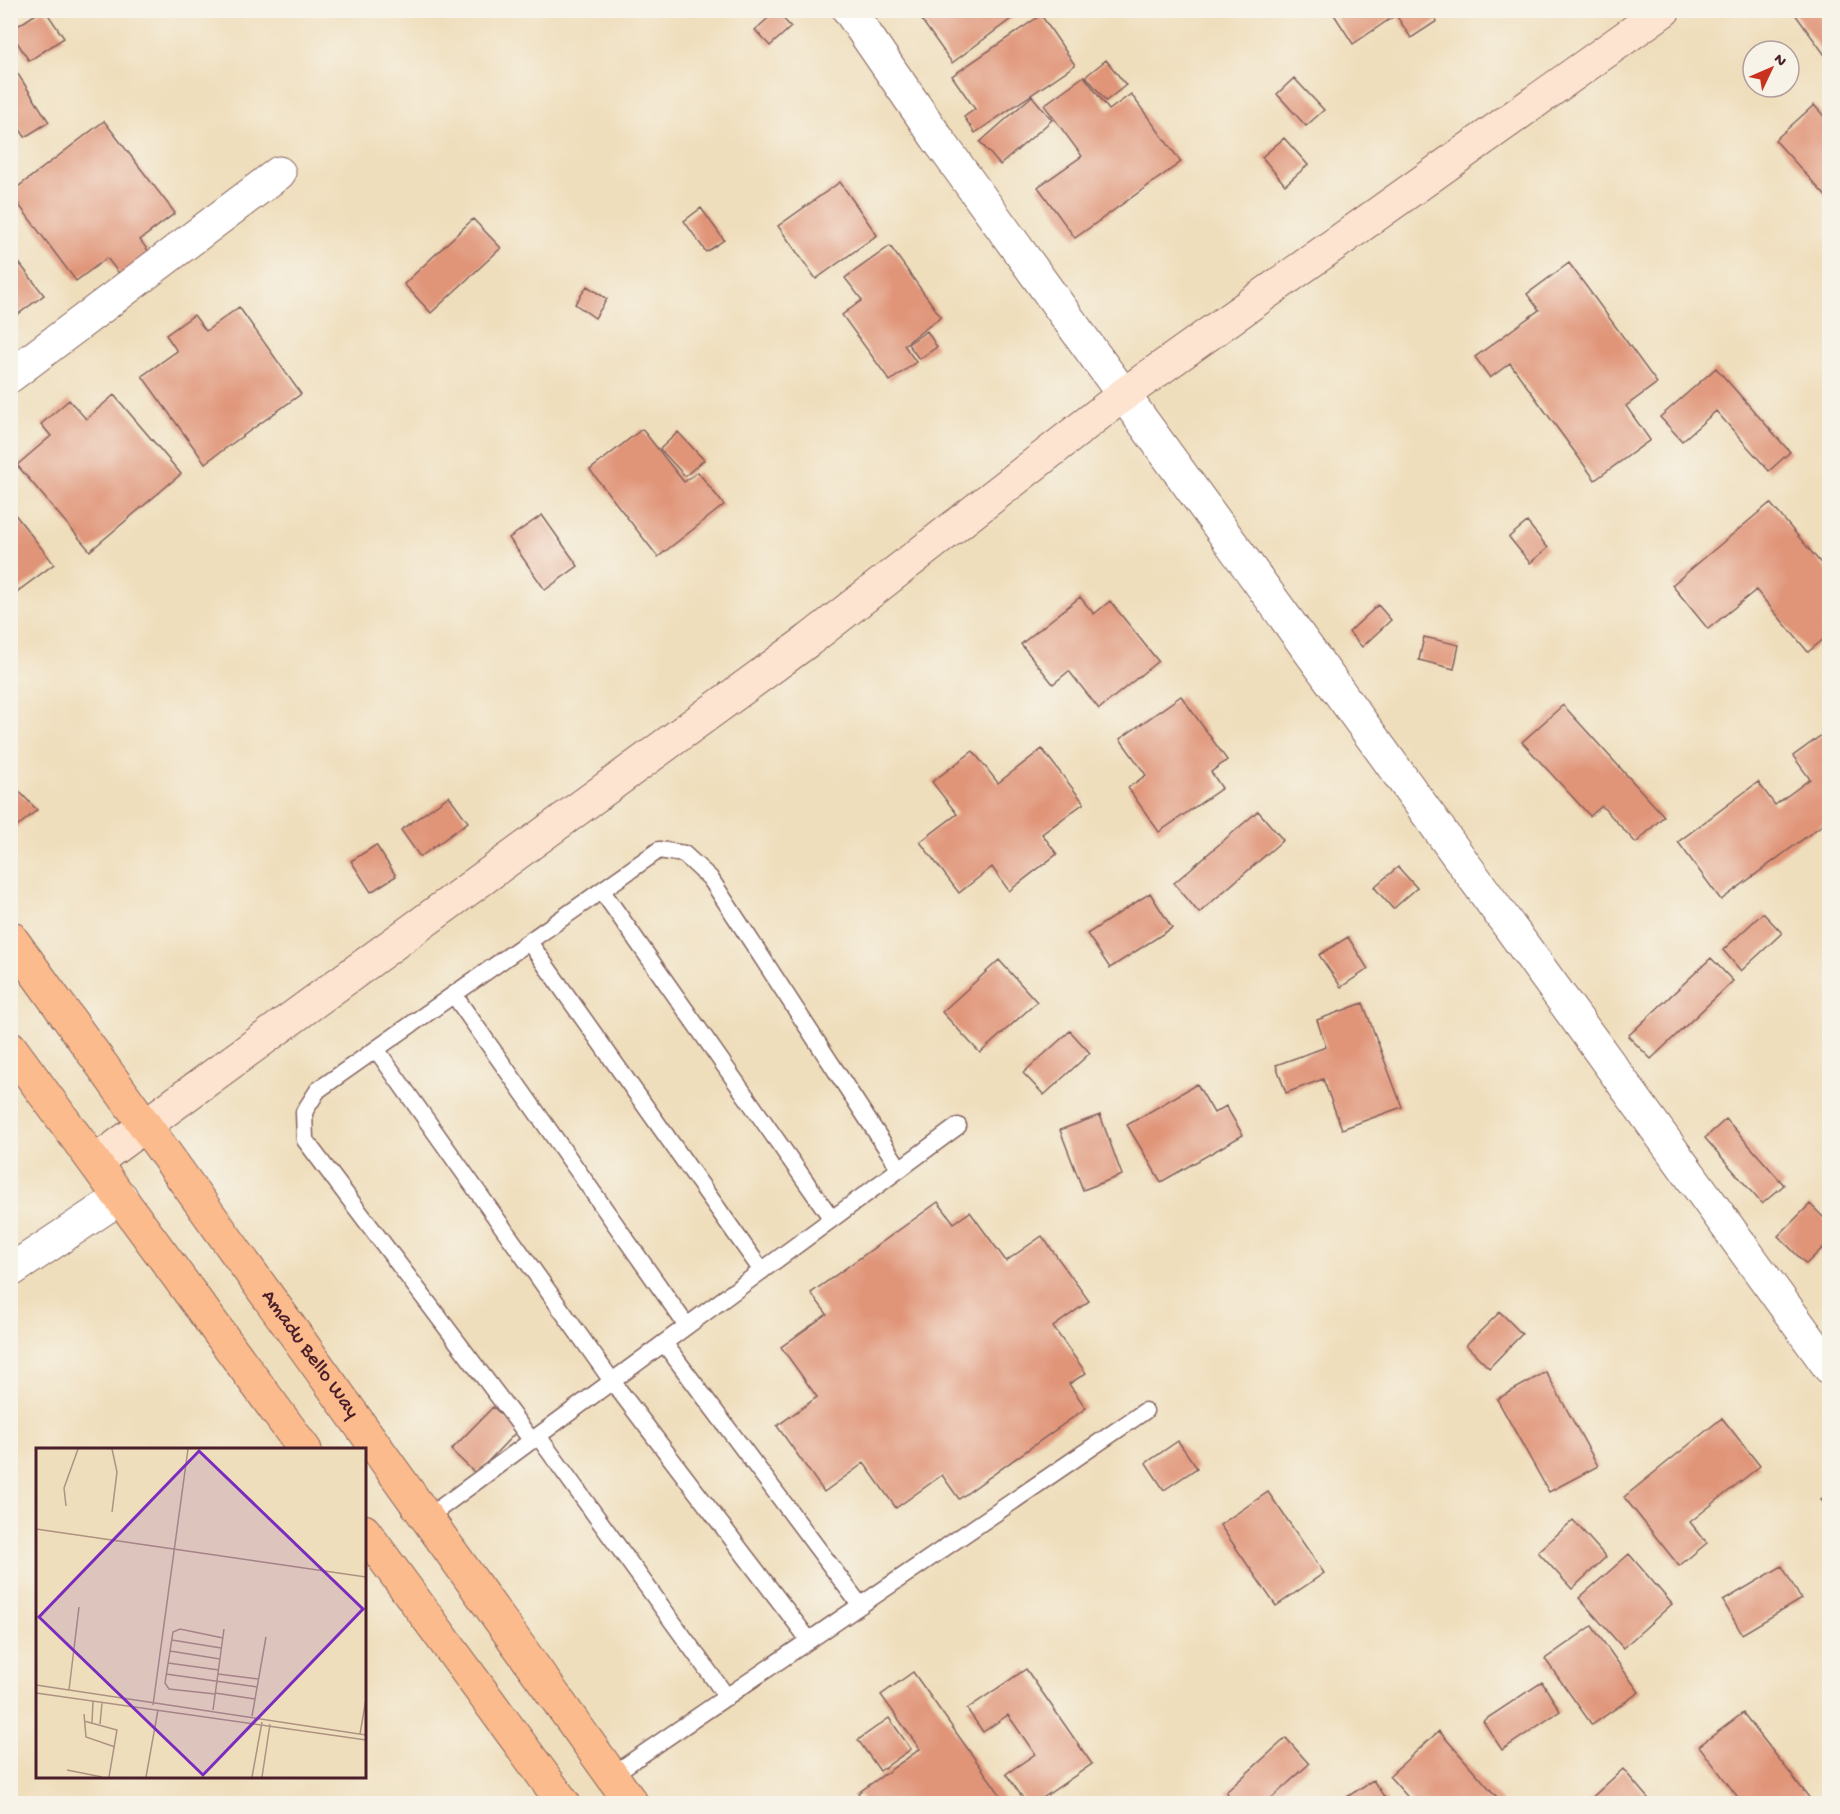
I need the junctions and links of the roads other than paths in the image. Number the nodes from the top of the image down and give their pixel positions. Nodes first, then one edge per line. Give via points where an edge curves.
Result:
1 (849, 10) edge
2 (1664, 10) edge
3 (279, 173) dead end
4 (10, 376) edge
5 (1123, 395) junction
6 (602, 891) junction
7 (10, 937) edge
8 (529, 942) junction
9 (454, 995) junction
10 (10, 1047) edge
11 (376, 1048) junction
12 (146, 1122) junction
13 (958, 1126) dead end
14 (95, 1162) junction
15 (900, 1169) junction
16 (121, 1197) junction
17 (832, 1219) junction
18 (10, 1271) edge
19 (762, 1271) junction
20 (687, 1326) junction
21 (664, 1343) junction
22 (1830, 1368) edge
23 (612, 1381) junction
24 (1145, 1411) dead end
25 (535, 1438) junction
26 (304, 1448) edge
27 (428, 1517) junction
28 (366, 1534) edge
29 (860, 1605) junction
30 (809, 1640) junction
31 (726, 1697) junction
32 (612, 1775) junction
33 (564, 1803) edge
34 (632, 1803) edge

1 - 5 street
2 - 5 street
3 - 4 street
5 - 12 street via 809,640
5 - 22 street
6 - 8 lane
6 - 15 lane via 659,850 684,854 710,878
6 - 17 lane
7 - 12 main road, Amadu Bello Way
8 - 9 lane
8 - 19 lane
9 - 11 lane
9 - 20 lane
10 - 14 main road
11 - 23 lane
11 - 25 lane via 318,1090 304,1113 304,1140
12 - 14 street
12 - 27 main road, Amadu Bello Way
13 - 15 lane
14 - 16 main road
15 - 17 lane
16 - 18 street
16 - 26 main road
17 - 19 lane
19 - 20 lane
20 - 21 lane
21 - 23 lane
21 - 29 lane
23 - 25 lane
23 - 30 lane
24 - 29 lane
25 - 27 lane
25 - 31 lane
27 - 32 main road, Amadu Bello Way
28 - 33 main road
29 - 30 lane
30 - 31 lane
31 - 32 lane
32 - 34 main road, Amadu Bello Way

